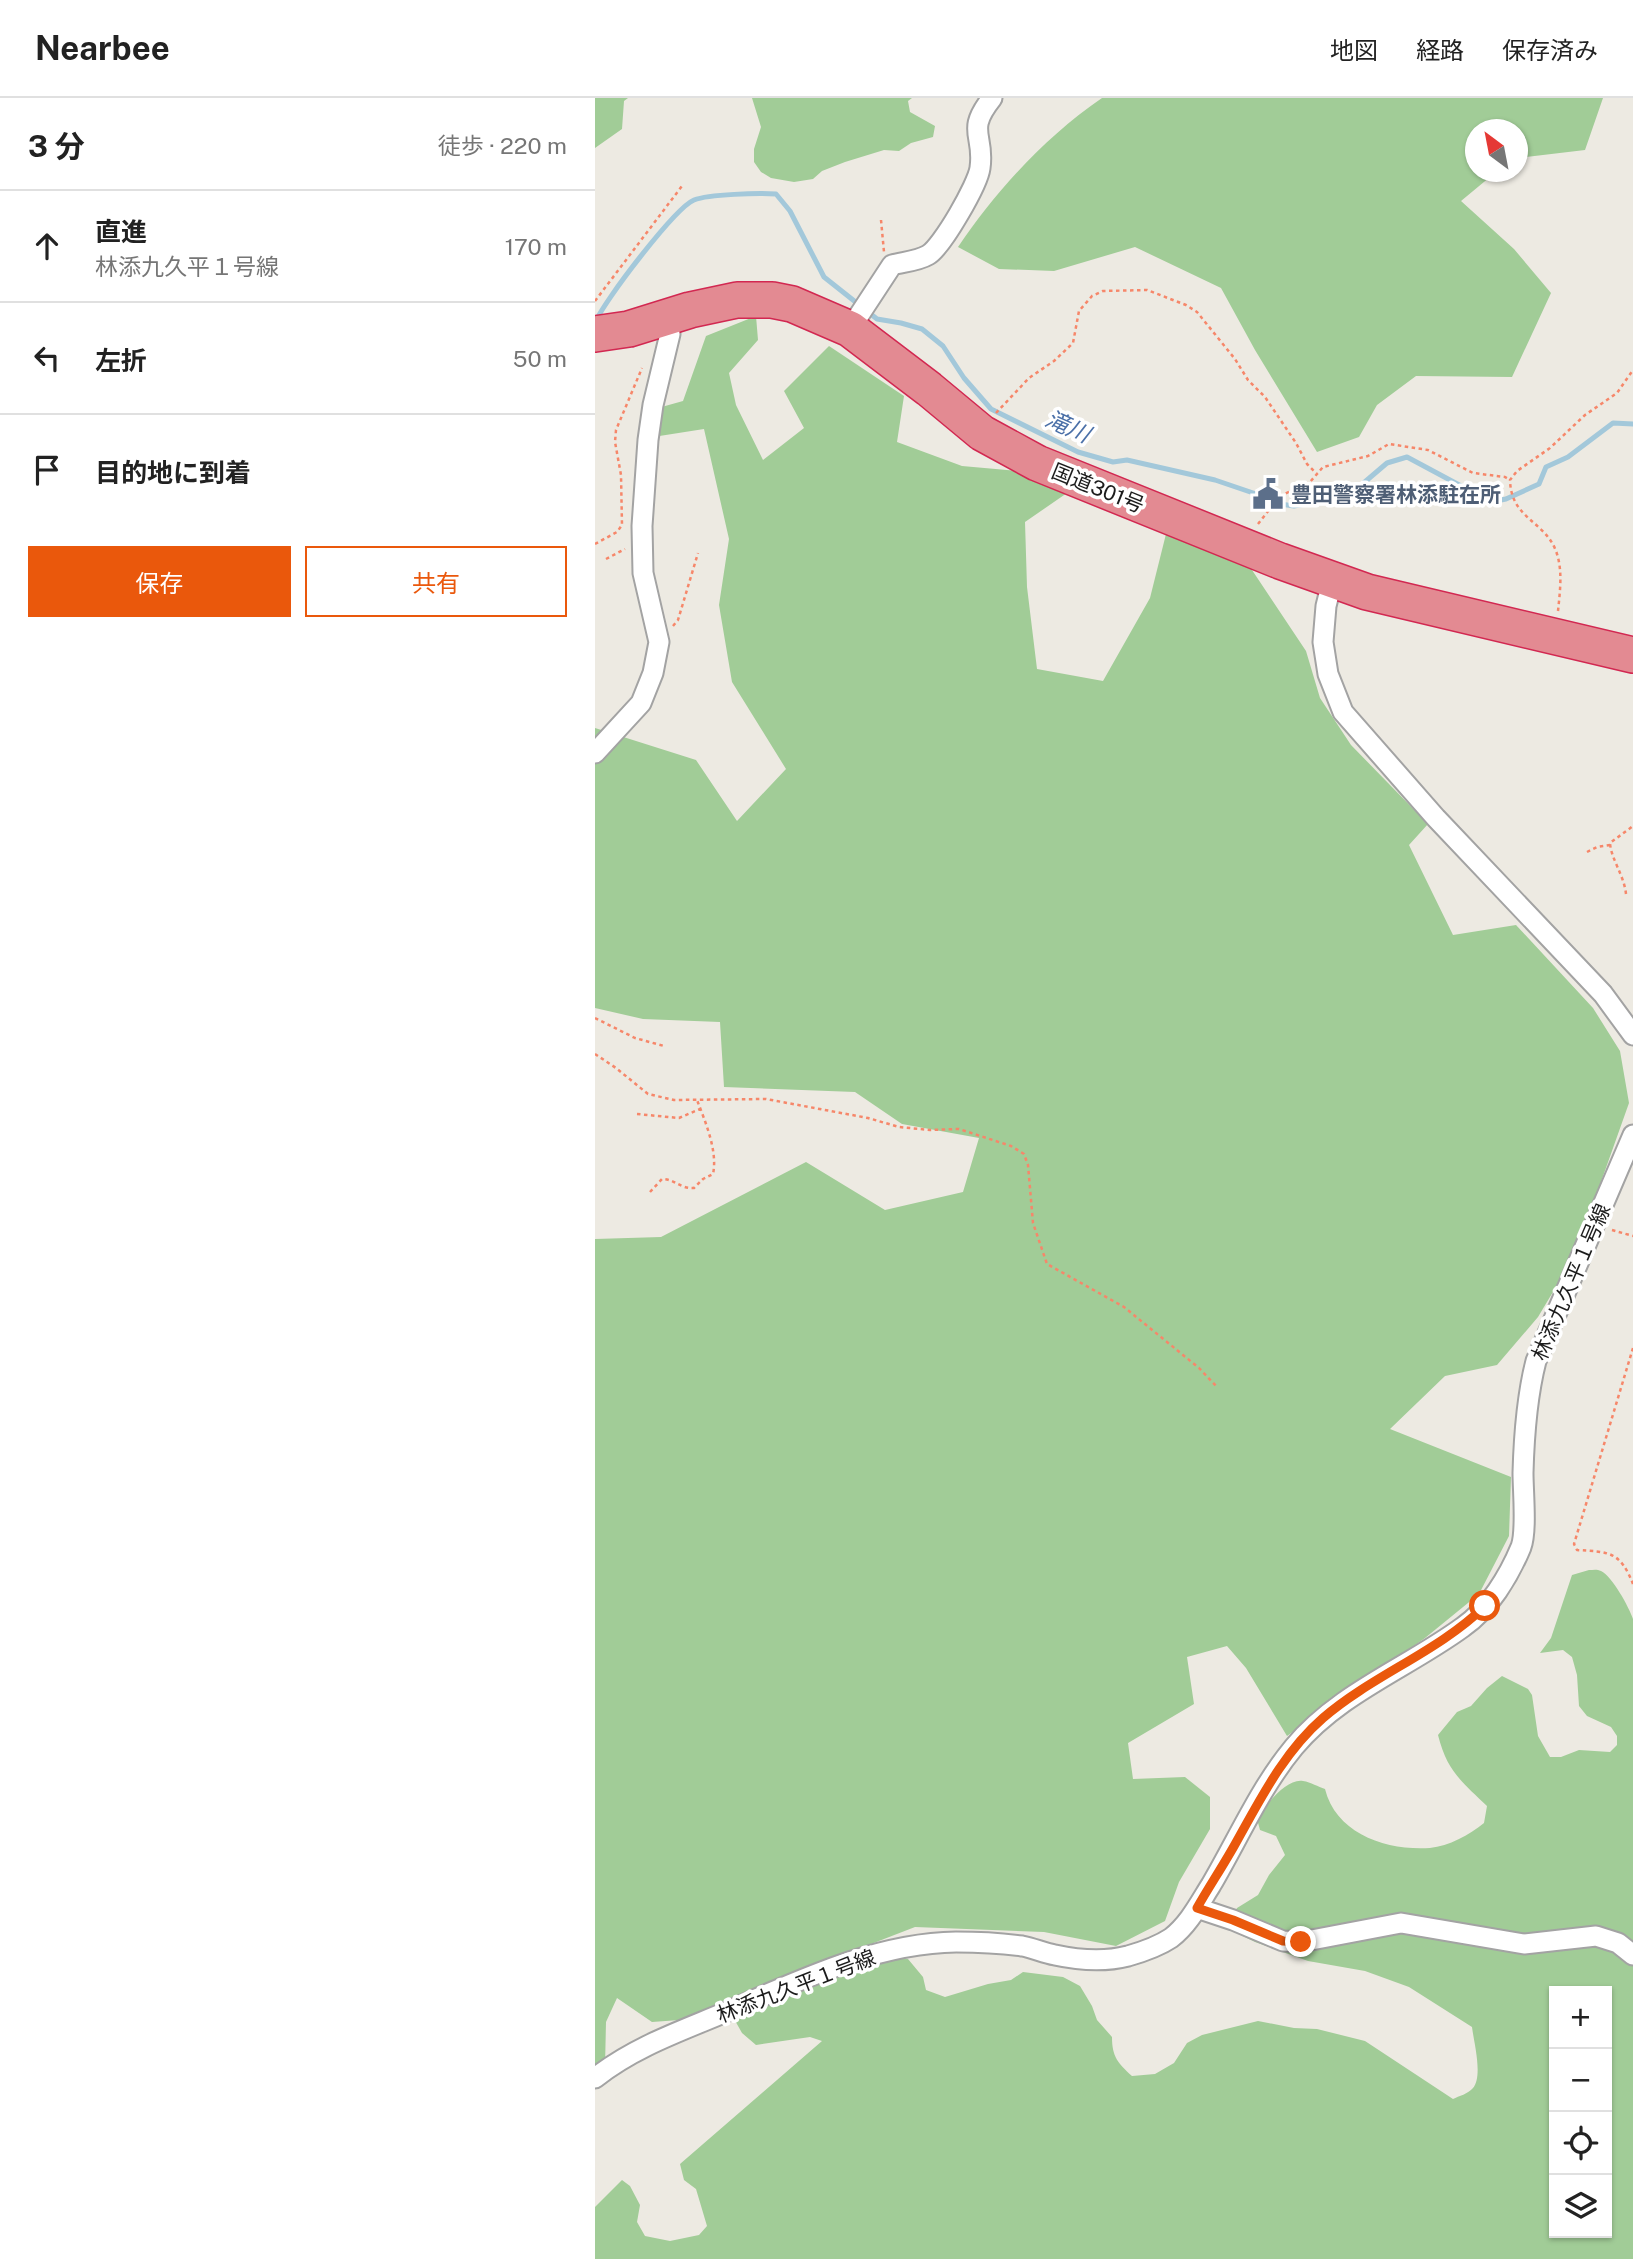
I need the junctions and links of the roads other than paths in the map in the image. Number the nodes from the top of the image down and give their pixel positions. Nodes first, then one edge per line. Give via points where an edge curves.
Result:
1 (992, 98) edge
2 (667, 317) junction
3 (850, 329) junction
4 (601, 333) edge
5 (1333, 578) junction
6 (1633, 655) edge
7 (595, 753) edge
8 (1633, 1035) edge
9 (1633, 1135) edge
10 (1197, 1908) junction
11 (1633, 1955) edge
12 (595, 2078) edge

1 - 3 street via 977,122 978,179 949,229 927,256 892,265
2 - 3 highway, 国道301号 via 737,300 772,300
2 - 4 highway, 国道301号
2 - 7 street via 670,334 651,416 642,526 643,573 659,642 641,703
3 - 5 highway, 国道301号 via 982,433 1037,463
5 - 6 highway, 国道301号 via 1425,607
5 - 8 street via 1323,642 1328,674 1343,712 1436,818 1596,986
9 - 10 street, 林添九久平１号線 via 1536,1361 1523,1471 1523,1543 1507,1575 1464,1626 1324,1717 1294,1748
10 - 11 street via 1283,1941 1301,1942 1401,1923 1524,1944 1596,1936 1618,1943
10 - 12 street, 林添九久平１号線 via 1168,1940 1101,1960 993,1943 951,1942 894,1950 843,1964 636,2050

